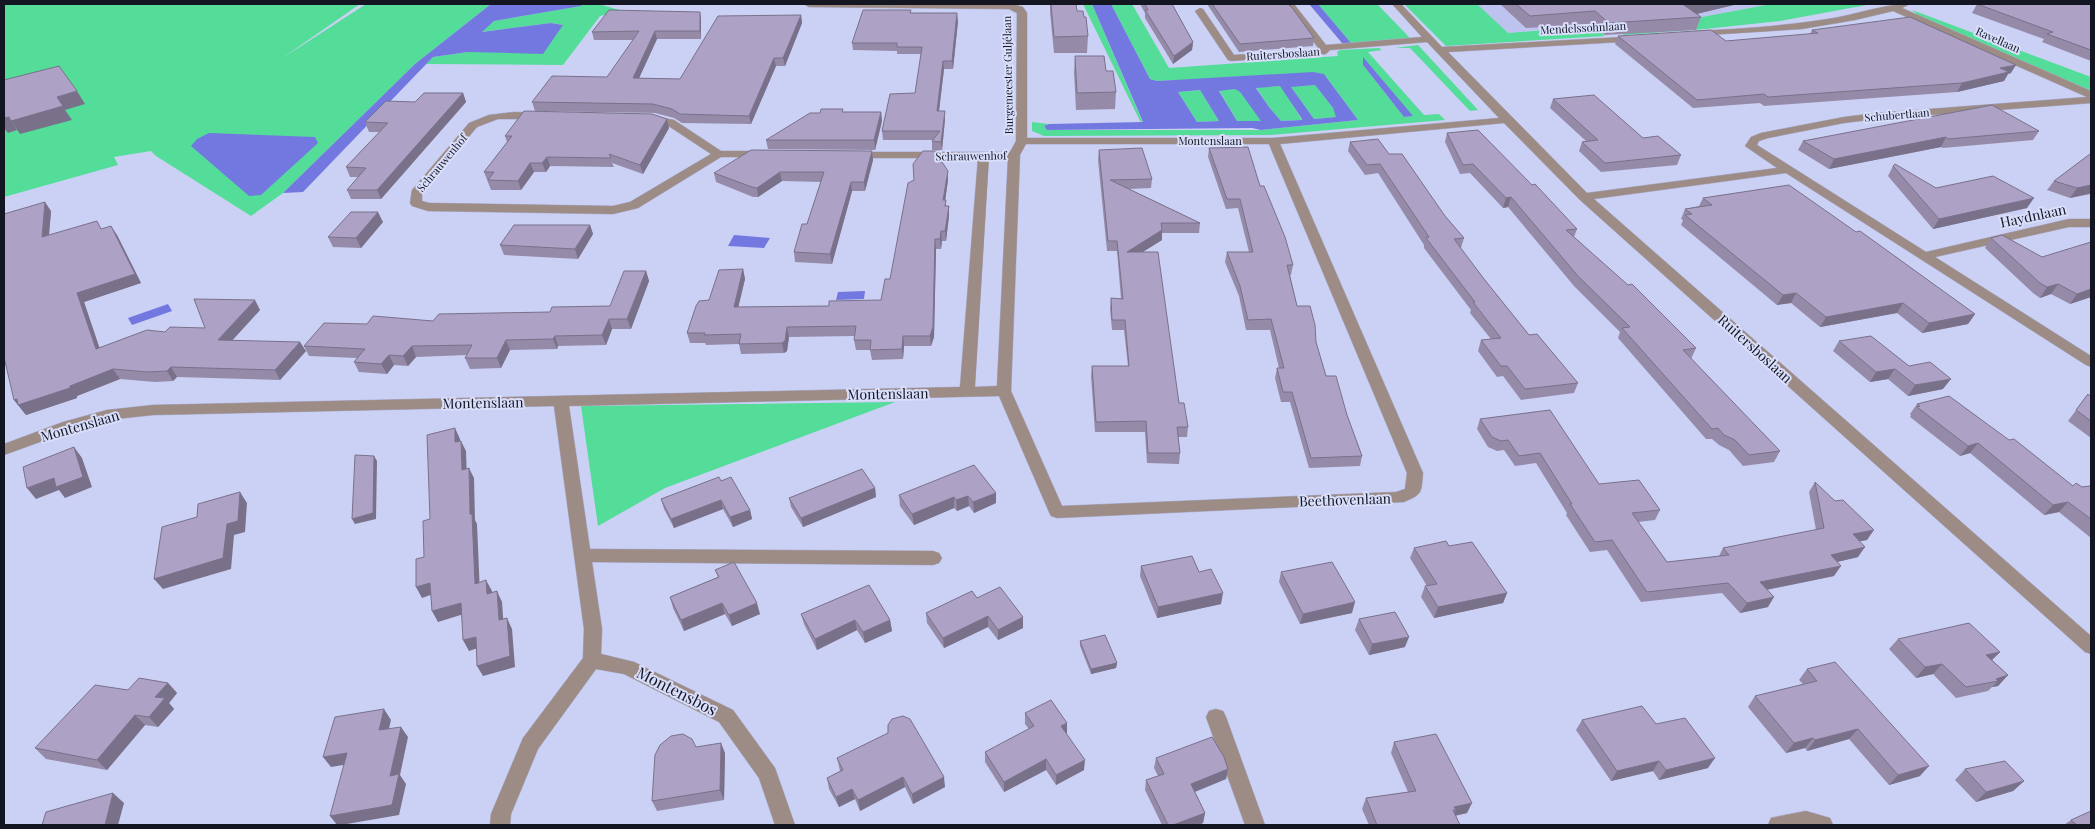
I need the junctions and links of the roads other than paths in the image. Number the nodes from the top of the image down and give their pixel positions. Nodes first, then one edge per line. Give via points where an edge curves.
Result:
1 (809, 4) edge
2 (1289, 4) edge
3 (1396, 4) edge
4 (1906, 4) edge
5 (1894, 8) junction
6 (1200, 11) dead end
7 (1686, 35) edge
8 (1647, 37) edge
9 (1429, 40) junction
10 (1324, 48) junction
11 (1439, 50) junction
12 (2091, 95) edge
13 (2091, 100) edge
14 (556, 116) edge
15 (636, 117) edge
16 (1507, 120) junction
17 (1022, 141) junction
18 (1273, 141) junction
19 (719, 154) junction
20 (777, 154) edge
21 (845, 155) edge
22 (984, 155) junction
23 (1014, 155) junction
24 (1786, 170) junction
25 (1584, 197) junction
26 (2091, 223) edge
27 (1923, 256) junction
28 (2091, 362) edge
29 (1004, 391) junction
30 (968, 392) junction
31 (561, 402) junction
32 (4, 450) edge
33 (583, 555) junction
34 (933, 558) dead end
35 (2091, 647) edge
36 (592, 660) junction
37 (1216, 717) dead end
38 (500, 825) edge
39 (785, 825) edge
40 (1255, 825) edge
41 (1778, 825) edge
42 (1823, 825) edge

1 - 17 street, Burgemeester Guljélaan via 1010,6 1020,9
2 - 10 street, Ruitersboslaan
3 - 9 street, Ruitersboslaan
4 - 5 street
5 - 7 street via 1796,26
5 - 12 street, Ravellaan
6 - 10 street, Ruitersboslaan via 1231,58 1326,51
8 - 11 street, Mendelssohnlaan
9 - 10 street, Ruitersboslaan
9 - 11 street, Ruitersboslaan
11 - 16 street, Ruitersboslaan
13 - 24 street, Schubertlaan via 1876,116 1755,139 1751,146
14 - 19 street, Schrauwenhof via 485,118 473,126 416,193 416,203 428,207 613,210 634,205
15 - 19 street via 670,122
16 - 18 street, Montenslaan
16 - 25 street, Ruitersboslaan
17 - 18 street, Montenslaan
17 - 23 street
18 - 29 street, Beethovenlaan via 1415,473 1414,492 1398,498 1057,512
19 - 20 street
21 - 22 street, Schrauwenhof
22 - 23 street, Schrauwenhof
22 - 30 street
23 - 29 street
24 - 25 street
24 - 27 street, Schubertlaan
25 - 35 street, Ruitersboslaan
26 - 27 street, Haydnlaan via 2069,223
27 - 28 street, Schubertlaan
29 - 30 street, Montenslaan
30 - 31 street, Montenslaan
31 - 32 street, Montenslaan via 153,410 107,415
31 - 33 street
33 - 34 street
33 - 36 street via 593,629
36 - 38 street via 530,744 501,814
36 - 39 street, Montensbos via 627,666 726,716 768,774
37 - 40 street
41 - 42 street via 1806,821

